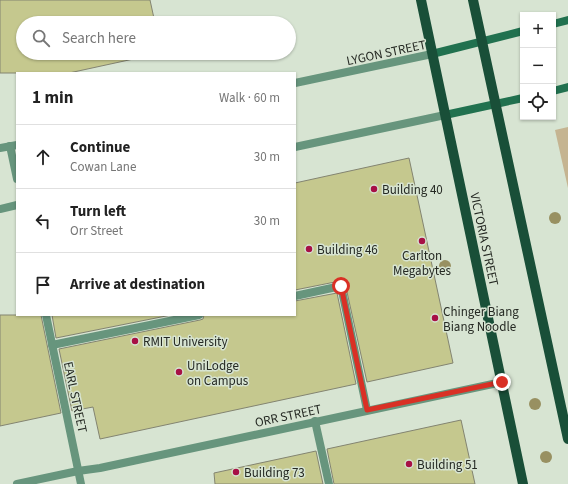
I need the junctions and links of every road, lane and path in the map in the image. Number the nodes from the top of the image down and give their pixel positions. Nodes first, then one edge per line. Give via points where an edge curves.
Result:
1 (421, 0) edge
2 (473, 0) edge
3 (568, 20) edge
4 (556, 23) edge
5 (520, 32) edge
6 (482, 42) junction
7 (432, 54) junction
8 (296, 83) edge
9 (568, 87) edge
10 (556, 90) edge
11 (520, 99) edge
12 (496, 104) junction
13 (445, 115) junction
14 (14, 145) edge
15 (296, 147) edge
16 (0, 148) edge
17 (16, 168) edge
18 (16, 205) edge
19 (0, 209) edge
20 (296, 296) edge
21 (46, 316) edge
22 (194, 316) edge
23 (52, 344) junction
24 (502, 382) junction
25 (367, 410) junction
26 (315, 421) junction
27 (568, 438) edge
28 (78, 471) junction
29 (17, 484) edge
30 (81, 484) edge
31 (329, 484) edge
32 (523, 484) edge

1 - 7 main road, VICTORIA STREET
2 - 6 main road
3 - 4 main road
5 - 6 main road, LYGON STREET
6 - 7 main road, LYGON STREET
6 - 12 main road
7 - 8 street, LYGON STREET
7 - 13 main road, VICTORIA STREET
9 - 10 main road
11 - 12 main road
12 - 13 main road
12 - 27 main road
13 - 15 street
13 - 24 main road, VICTORIA STREET
14 - 16 street
14 - 17 street
18 - 19 street
20 - 25 street via 341,286
21 - 23 street, EARL STREET
22 - 23 street
23 - 28 street, EARL STREET
24 - 25 street, ORR STREET
24 - 32 main road, VICTORIA STREET
25 - 26 street, ORR STREET
26 - 28 street, ORR STREET
26 - 31 street
28 - 29 street, ORR STREET
28 - 30 street, EARL STREET

